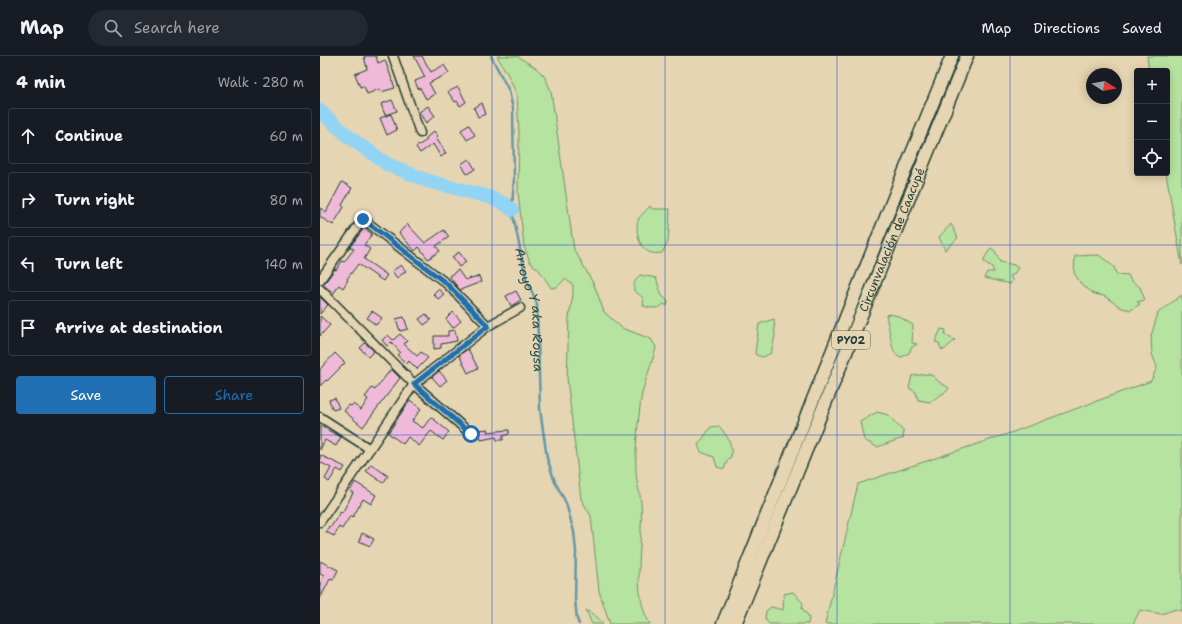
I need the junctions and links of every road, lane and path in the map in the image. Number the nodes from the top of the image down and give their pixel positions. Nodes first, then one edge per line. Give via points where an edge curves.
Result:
1 (392, 56) edge
2 (952, 56) edge
3 (967, 56) edge
4 (973, 56) edge
5 (952, 96) junction
6 (420, 133) dead end
7 (320, 280) edge
8 (320, 289) edge
9 (520, 308) dead end
10 (488, 326) junction
11 (414, 384) junction
12 (320, 417) edge
13 (471, 434) dead end
14 (370, 449) junction
15 (320, 522) edge
16 (723, 624) edge
17 (735, 624) edge

1 - 6 street
2 - 16 highway, Circunvalación de Caacupé / PY02
3 - 5 highway, Circunvalación de Caacupé / PY02
4 - 5 highway
5 - 17 highway, Circunvalación de Caacupé / PY02 via 900,217
7 - 10 street via 363,219 447,284
8 - 11 street
9 - 10 street
10 - 11 street
11 - 13 street
11 - 14 street
12 - 14 street
14 - 15 street

